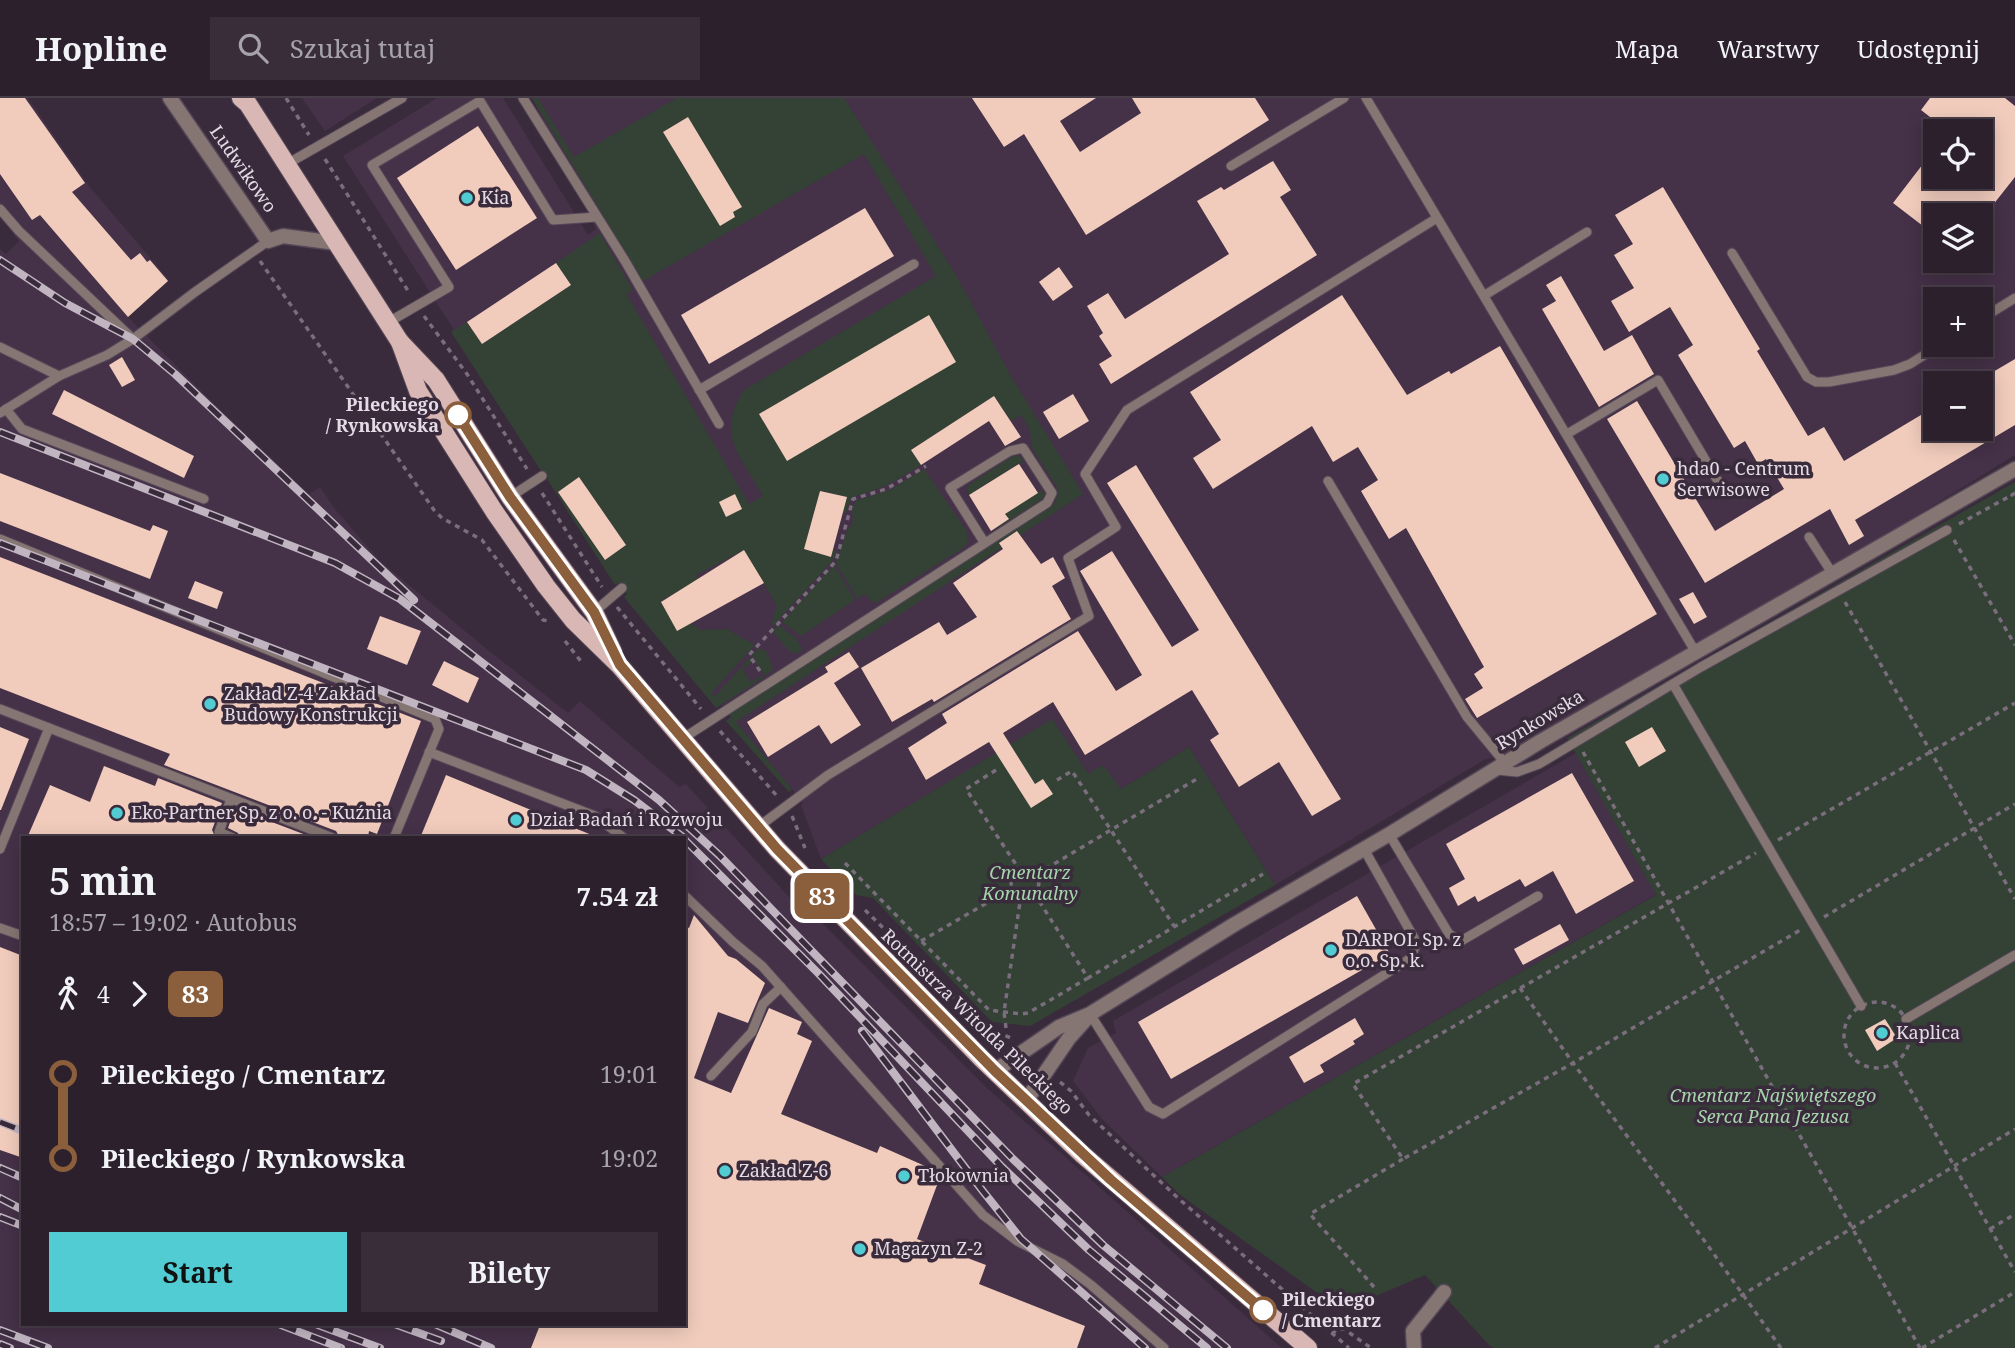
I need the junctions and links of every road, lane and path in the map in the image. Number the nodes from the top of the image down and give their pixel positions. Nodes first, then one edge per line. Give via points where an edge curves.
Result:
1 (170, 98) edge
2 (402, 98) edge
3 (523, 98) edge
4 (1344, 98) edge
5 (1366, 98) edge
6 (245, 100) edge
7 (287, 164) junction
8 (1231, 166) dead end
9 (0, 209) edge
10 (597, 217) junction
11 (1437, 218) junction
12 (1587, 232) dead end
13 (268, 241) junction
14 (336, 243) junction
15 (254, 251) junction
16 (1732, 253) dead end
17 (914, 264) dead end
18 (1485, 295) junction
19 (2015, 298) edge
20 (1993, 312) edge
21 (387, 323) junction
22 (133, 340) junction
23 (400, 342) junction
24 (0, 347) edge
25 (1923, 355) edge
26 (59, 376) junction
27 (699, 390) junction
28 (3, 411) edge
29 (719, 424) dead end
30 (1567, 434) junction
31 (926, 466) dead end
32 (2015, 469) edge
33 (542, 476) dead end
34 (1328, 481) dead end
35 (1719, 483) dead end
36 (2014, 496) edge
37 (510, 497) junction
38 (204, 499) dead end
39 (1947, 530) junction
40 (1809, 537) dead end
41 (0, 539) edge
42 (984, 541) junction
43 (1832, 573) junction
44 (622, 588) dead end
45 (1838, 591) junction
46 (594, 612) junction
47 (550, 621) dead end
48 (558, 632) dead end
49 (2015, 645) edge
50 (1695, 651) junction
51 (583, 664) dead end
52 (620, 665) junction
53 (768, 683) junction
54 (1673, 684) junction
55 (0, 709) edge
56 (49, 728) junction
57 (682, 739) junction
58 (1577, 741) junction
59 (429, 752) junction
60 (1499, 766) junction
61 (996, 770) dead end
62 (1200, 777) dead end
63 (1057, 780) dead end
64 (231, 799) junction
65 (2015, 804) edge
66 (758, 827) junction
67 (1974, 828) junction
68 (1111, 830) junction
69 (611, 833) edge
70 (1389, 834) junction
71 (228, 836) edge
72 (327, 836) edge
73 (395, 836) edge
74 (0, 849) edge
75 (1364, 849) junction
76 (845, 863) dead end
77 (1019, 869) junction
78 (1037, 874) junction
79 (1263, 874) dead end
80 (1013, 888) junction
81 (1034, 893) junction
82 (1021, 895) junction
83 (1538, 896) dead end
84 (686, 897) edge
85 (2015, 899) edge
86 (860, 905) dead end
87 (1814, 922) junction
88 (1174, 926) junction
89 (0, 928) edge
90 (21, 935) edge
91 (921, 941) junction
92 (2015, 955) edge
93 (1088, 978) junction
94 (1712, 982) junction
95 (780, 987) junction
96 (1861, 1006) junction
97 (1004, 1012) junction
98 (1090, 1014) junction
99 (1906, 1019) junction
100 (1006, 1028) dead end
101 (1015, 1041) dead end
102 (1573, 1063) junction
103 (1895, 1063) junction
104 (995, 1071) junction
105 (711, 1076) dead end
106 (1058, 1080) dead end
107 (1026, 1101) junction
108 (2015, 1129) edge
109 (1403, 1159) junction
110 (1955, 1166) junction
111 (2015, 1214) edge
112 (1852, 1227) junction
113 (1990, 1229) junction
114 (2015, 1272) edge
115 (1374, 1287) dead end
116 (1444, 1292) dead end
117 (2015, 1292) edge
118 (1743, 1295) junction
119 (1332, 1334) junction
120 (1164, 1348) edge
121 (1308, 1348) edge
122 (1349, 1348) edge
123 (1371, 1348) edge
124 (1414, 1348) edge
125 (1655, 1348) edge
126 (1781, 1348) edge
127 (1921, 1348) edge

1 - 13 street, Ludwikowo
2 - 7 lane
3 - 10 lane
4 - 8 lane
5 - 11 lane
6 - 7 main road, Rotmistrza Witolda Pileckiego
7 - 14 main road, Rotmistrza Witolda Pileckiego
9 - 22 lane
10 - 21 lane via 553,220 480,101 372,165 449,288
10 - 27 lane
11 - 18 lane
11 - 66 lane via 1127,410 1085,474 1116,527 1068,558 1089,616 828,775
12 - 18 lane
13 - 14 street, Ludwikowo via 283,236
13 - 15 lane
14 - 21 main road, Rotmistrza Witolda Pileckiego
15 - 22 lane
15 - 47 path via 434,510 482,540 543,620
16 - 25 lane via 1807,377 1816,382 1894,370
17 - 27 lane
18 - 30 lane
19 - 20 lane
21 - 23 main road, Rotmistrza Witolda Pileckiego
22 - 26 lane
23 - 37 main road, Rotmistrza Witolda Pileckiego via 436,380
23 - 52 main road, Rotmistrza Witolda Pileckiego via 418,391 494,511 573,620
24 - 26 lane
26 - 28 lane
27 - 29 lane
28 - 38 lane via 22,429
30 - 35 lane via 1658,380
30 - 50 lane
31 - 53 path via 886,489 853,499 836,561 749,655
32 - 43 street, Rynkowska
33 - 37 lane
34 - 60 lane
36 - 39 path
37 - 46 main road, Rotmistrza Witolda Pileckiego
39 - 45 lane
39 - 49 path
40 - 43 lane
41 - 59 lane via 435,719 439,729
42 - 42 lane via 950,488 1010,451 1023,448 1052,493 1051,499
42 - 53 lane
43 - 50 street, Rynkowska
44 - 46 lane
45 - 54 lane
45 - 67 path
46 - 52 main road, Rotmistrza Witolda Pileckiego
48 - 51 path
50 - 60 street, Rynkowska
52 - 57 main road, Rotmistrza Witolda Pileckiego
53 - 57 lane
54 - 58 lane
54 - 87 lane
55 - 56 lane
56 - 64 lane
56 - 74 lane
57 - 66 main road, Rotmistrza Witolda Pileckiego
58 - 60 lane via 1517,772
58 - 94 path
59 - 69 lane via 595,816
59 - 73 lane
60 - 70 street, Rynkowska
61 - 77 path via 966,789
62 - 68 path
63 - 68 path via 1072,771
64 - 71 lane via 219,832
64 - 72 lane
65 - 67 path
66 - 104 main road, Rotmistrza Witolda Pileckiego
67 - 85 path
67 - 87 path
68 - 78 path
68 - 88 path
70 - 75 street, Rynkowska
70 - 83 lane via 1449,934 1461,941
75 - 98 street, Rynkowska
75 - 98 lane via 1414,938 1411,958 1163,1114 1149,1107
76 - 91 path
77 - 78 path
77 - 80 path via 1011,879
78 - 81 path via 1040,881
79 - 88 path
80 - 82 path
80 - 91 path
81 - 82 path
81 - 93 path
82 - 97 path
84 - 95 lane
86 - 101 path via 981,1025
87 - 94 path
87 - 96 lane
88 - 93 path
89 - 90 lane
91 - 97 path via 985,1007
92 - 99 lane
93 - 97 path via 1028,1013
94 - 102 path
94 - 112 path
95 - 105 lane via 763,1004 752,1032
95 - 120 lane via 983,1215 1017,1241 1063,1264
96 - 99 path via 1891,1005
96 - 103 path via 1844,1037 1851,1054 1871,1067
97 - 100 path
98 - 104 street, Rynkowska via 1059,1027
98 - 107 street, Rynkowska
99 - 103 path via 1908,1047
102 - 109 path
102 - 109 path via 1520,988 1353,1084
102 - 118 path
103 - 110 path
104 - 107 main road, Rotmistrza Witolda Pileckiego
106 - 119 path via 1178,1198
107 - 121 main road, Rotmistrza Witolda Pileckiego
108 - 110 path
109 - 115 path via 1310,1214
110 - 112 path
110 - 113 path
111 - 113 path
112 - 118 path
112 - 127 path
113 - 114 path
116 - 124 street via 1413,1331
117 - 127 path
118 - 125 path
118 - 126 path
119 - 122 path
119 - 123 path via 1344,1329

